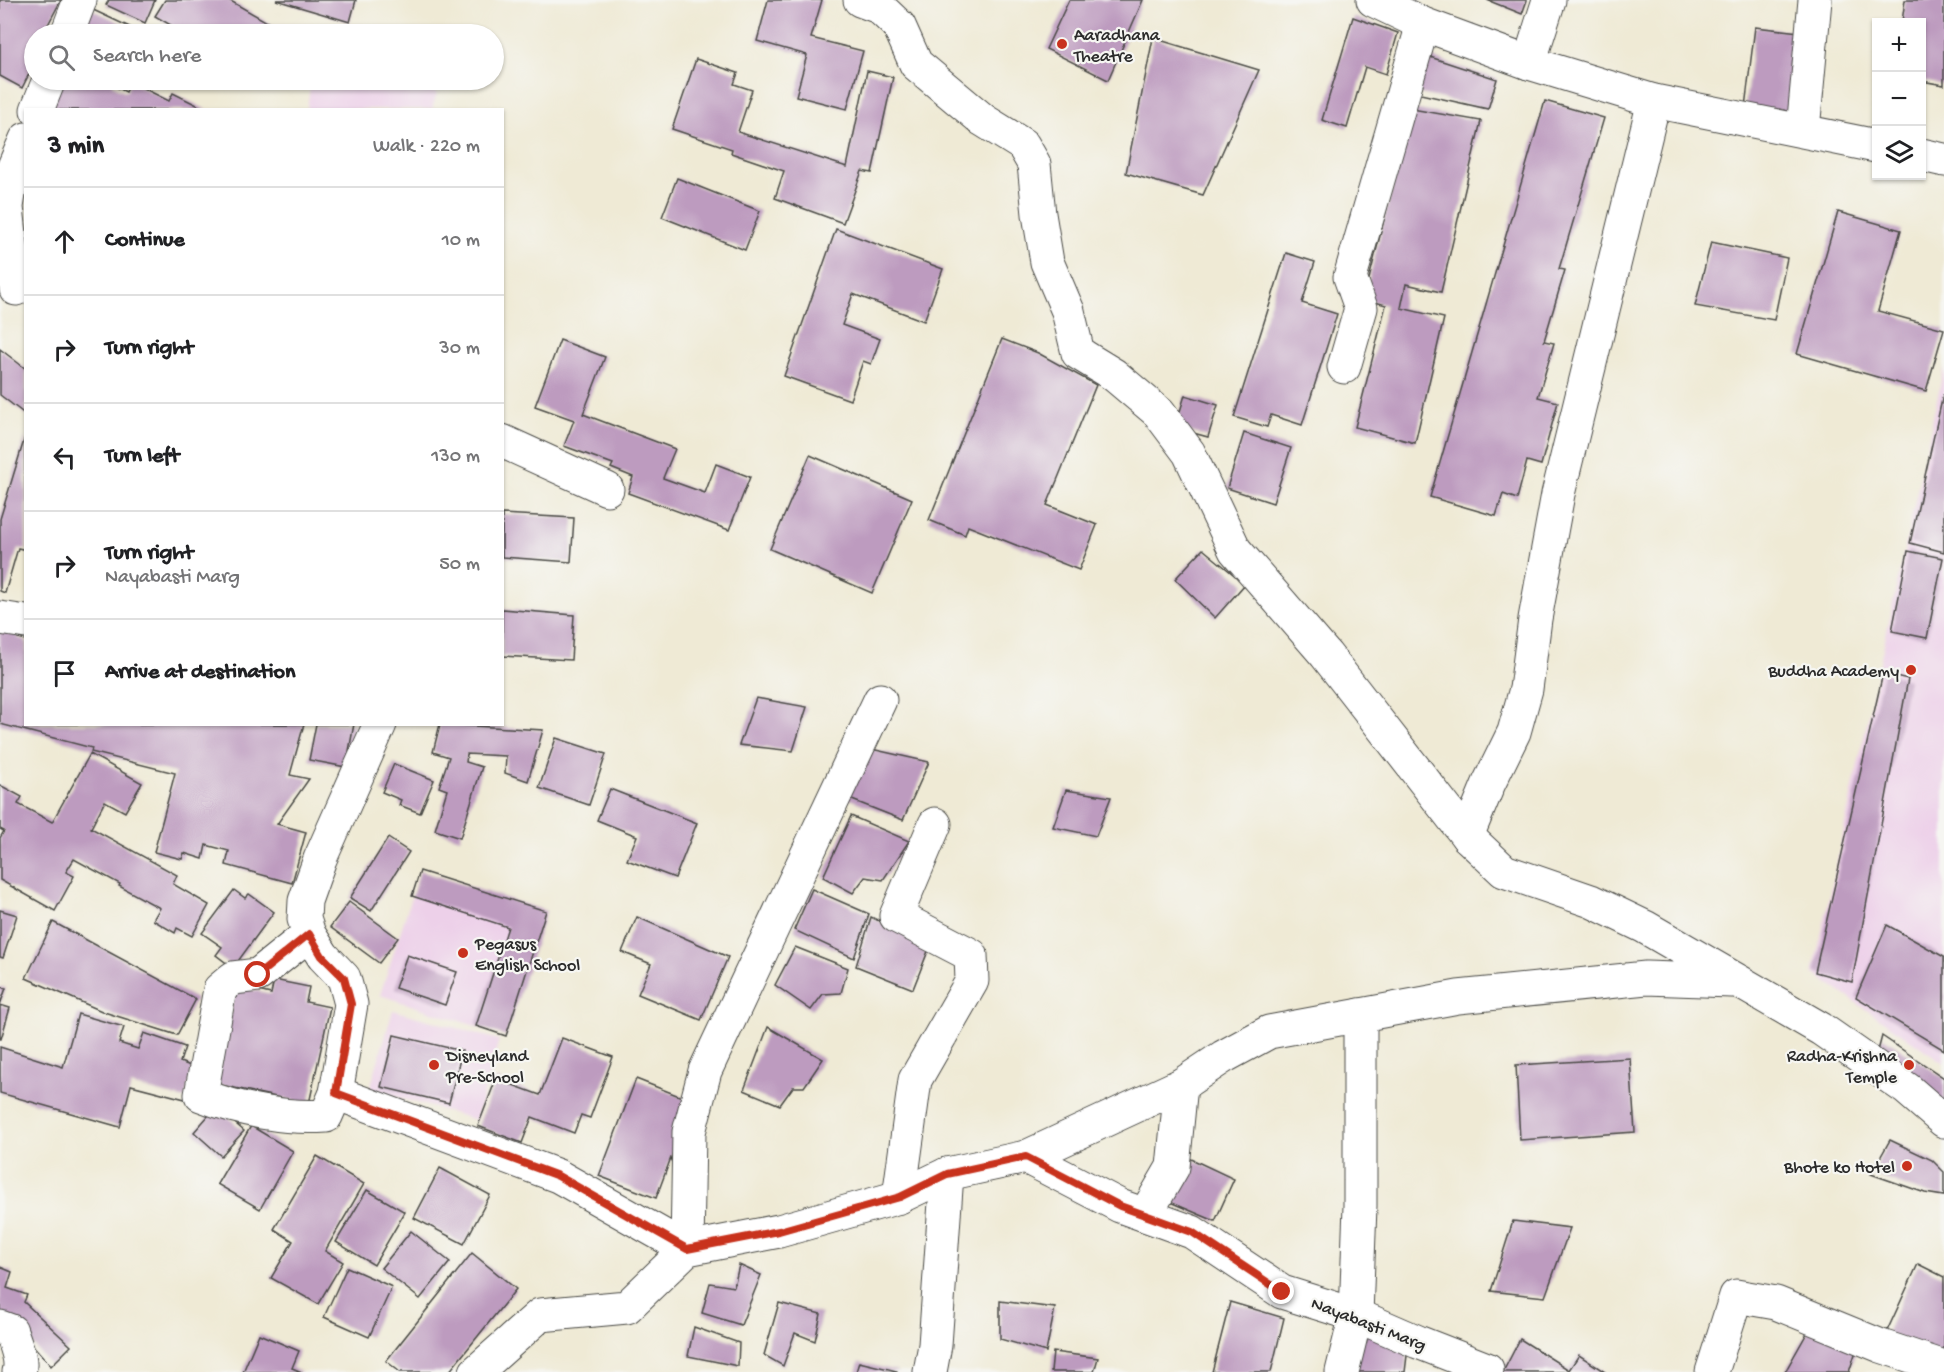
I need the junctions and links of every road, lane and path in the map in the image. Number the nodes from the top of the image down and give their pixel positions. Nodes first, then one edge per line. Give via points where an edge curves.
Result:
1 (80, 0) edge
2 (860, 0) edge
3 (1373, 0) edge
4 (1549, 0) edge
5 (1815, 0) edge
6 (71, 24) edge
7 (1423, 24) junction
8 (1529, 63) junction
9 (45, 90) edge
10 (1654, 101) junction
11 (38, 108) edge
12 (1803, 130) junction
13 (24, 143) edge
14 (1872, 145) edge
15 (1926, 156) edge
16 (1944, 160) edge
17 (14, 291) edge
18 (1344, 367) dead end
19 (504, 442) edge
20 (607, 489) dead end
21 (0, 618) edge
22 (24, 622) edge
23 (880, 699) dead end
24 (379, 726) edge
25 (935, 824) dead end
26 (1467, 836) junction
27 (309, 934) junction
28 (1737, 982) junction
29 (1360, 1015) junction
30 (1181, 1085) junction
31 (336, 1093) junction
32 (1944, 1121) edge
33 (1026, 1157) junction
34 (947, 1174) junction
35 (900, 1197) junction
36 (1145, 1215) junction
37 (687, 1249) junction
38 (1356, 1315) junction
39 (0, 1327) edge
40 (1944, 1367) edge
41 (1486, 1371) edge
42 (19, 1372) edge
43 (476, 1372) edge
44 (930, 1372) edge
45 (1342, 1372) edge
46 (1712, 1372) edge

1 - 6 street
2 - 26 street via 879,7 900,26 916,64 983,120 1023,145 1034,164 1047,262 1068,311 1078,353 1114,375 1159,413 1189,453 1235,550 1326,655
3 - 7 street
4 - 8 street
5 - 12 street
7 - 8 street
7 - 18 street via 1350,277 1361,308
8 - 10 street
9 - 11 street
10 - 12 street
10 - 26 street via 1558,494 1534,619 1526,688 1514,732
12 - 14 street
13 - 17 street via 13,169 7,207
15 - 16 street
19 - 20 street
21 - 22 street
23 - 37 street via 705,1071 689,1132
24 - 27 street via 305,901 304,919
25 - 35 street via 896,916 971,955 972,981 915,1080
26 - 28 street via 1504,871 1591,901 1645,927
27 - 31 street via 322,956 344,978 351,1004
27 - 31 street via 258,975 233,978 220,990 201,1095 224,1104 301,1118 326,1116
28 - 29 street via 1647,978 1458,997
28 - 32 street via 1821,1029 1907,1089
29 - 30 street via 1269,1032
29 - 38 street
30 - 33 street
30 - 36 street via 1173,1167
31 - 37 street via 558,1176
33 - 34 street
33 - 36 street, Nayabasti Marg
34 - 35 street
34 - 44 street
35 - 37 street via 779,1231
36 - 38 street, Nayabasti Marg via 1192,1232 1282,1292
37 - 43 street via 627,1307 540,1316
38 - 41 street, Nayabasti Marg
38 - 45 street
39 - 42 street via 11,1331
40 - 46 street via 1776,1303 1736,1296

